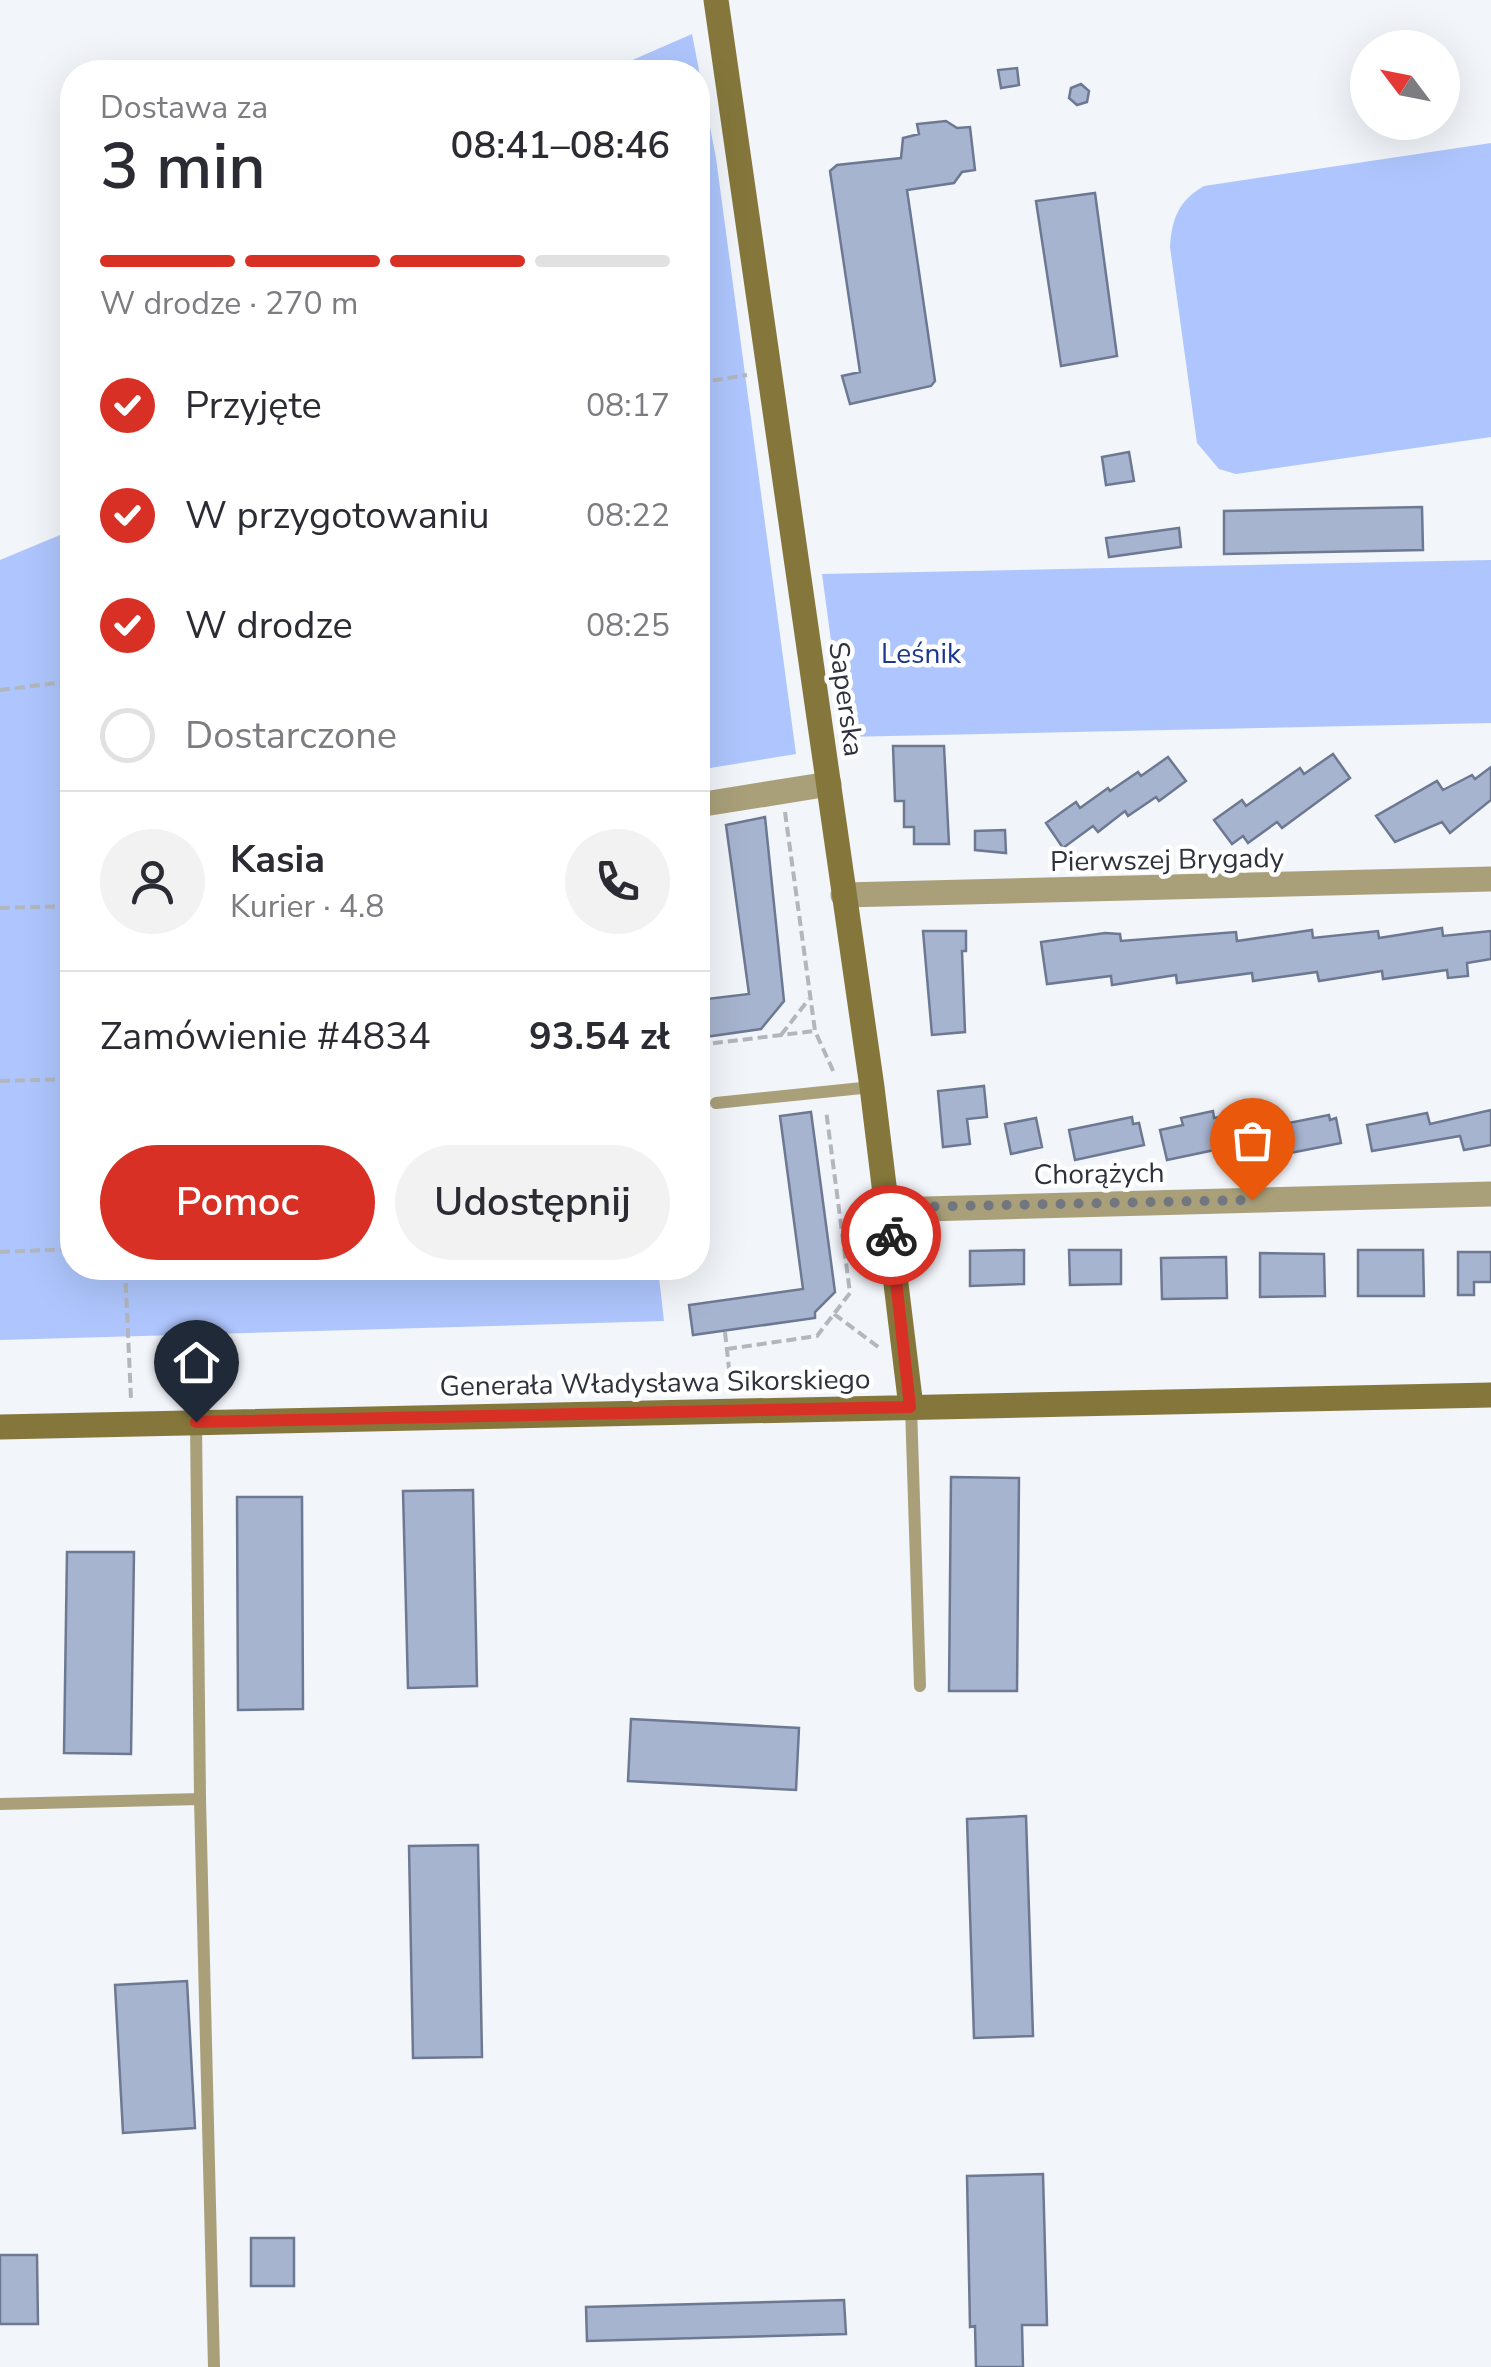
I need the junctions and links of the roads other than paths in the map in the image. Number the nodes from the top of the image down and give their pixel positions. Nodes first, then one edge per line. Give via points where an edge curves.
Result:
1 (716, 0) edge
2 (829, 784) junction
3 (710, 803) edge
4 (1491, 879) edge
5 (843, 895) junction
6 (872, 1087) junction
7 (716, 1103) dead end
8 (1491, 1194) edge
9 (888, 1210) junction
10 (1491, 1396) edge
11 (910, 1407) junction
12 (196, 1422) junction
13 (0, 1426) edge
14 (920, 1686) dead end
15 (200, 1799) junction
16 (0, 1804) edge
17 (214, 2367) edge

1 - 2 main road, Saperska
2 - 3 street
2 - 5 main road, Saperska
4 - 5 street, Pierwszej Brygady
5 - 6 main road, Saperska
6 - 7 lane
6 - 9 main road, Saperska
8 - 9 street, Chorążych
9 - 11 main road, Saperska
10 - 11 main road, Generała Władysława Sikorskiego
11 - 12 main road, Generała Władysława Sikorskiego
11 - 14 lane
12 - 13 main road, Generała Władysława Sikorskiego
12 - 15 lane
15 - 16 lane
15 - 17 lane

